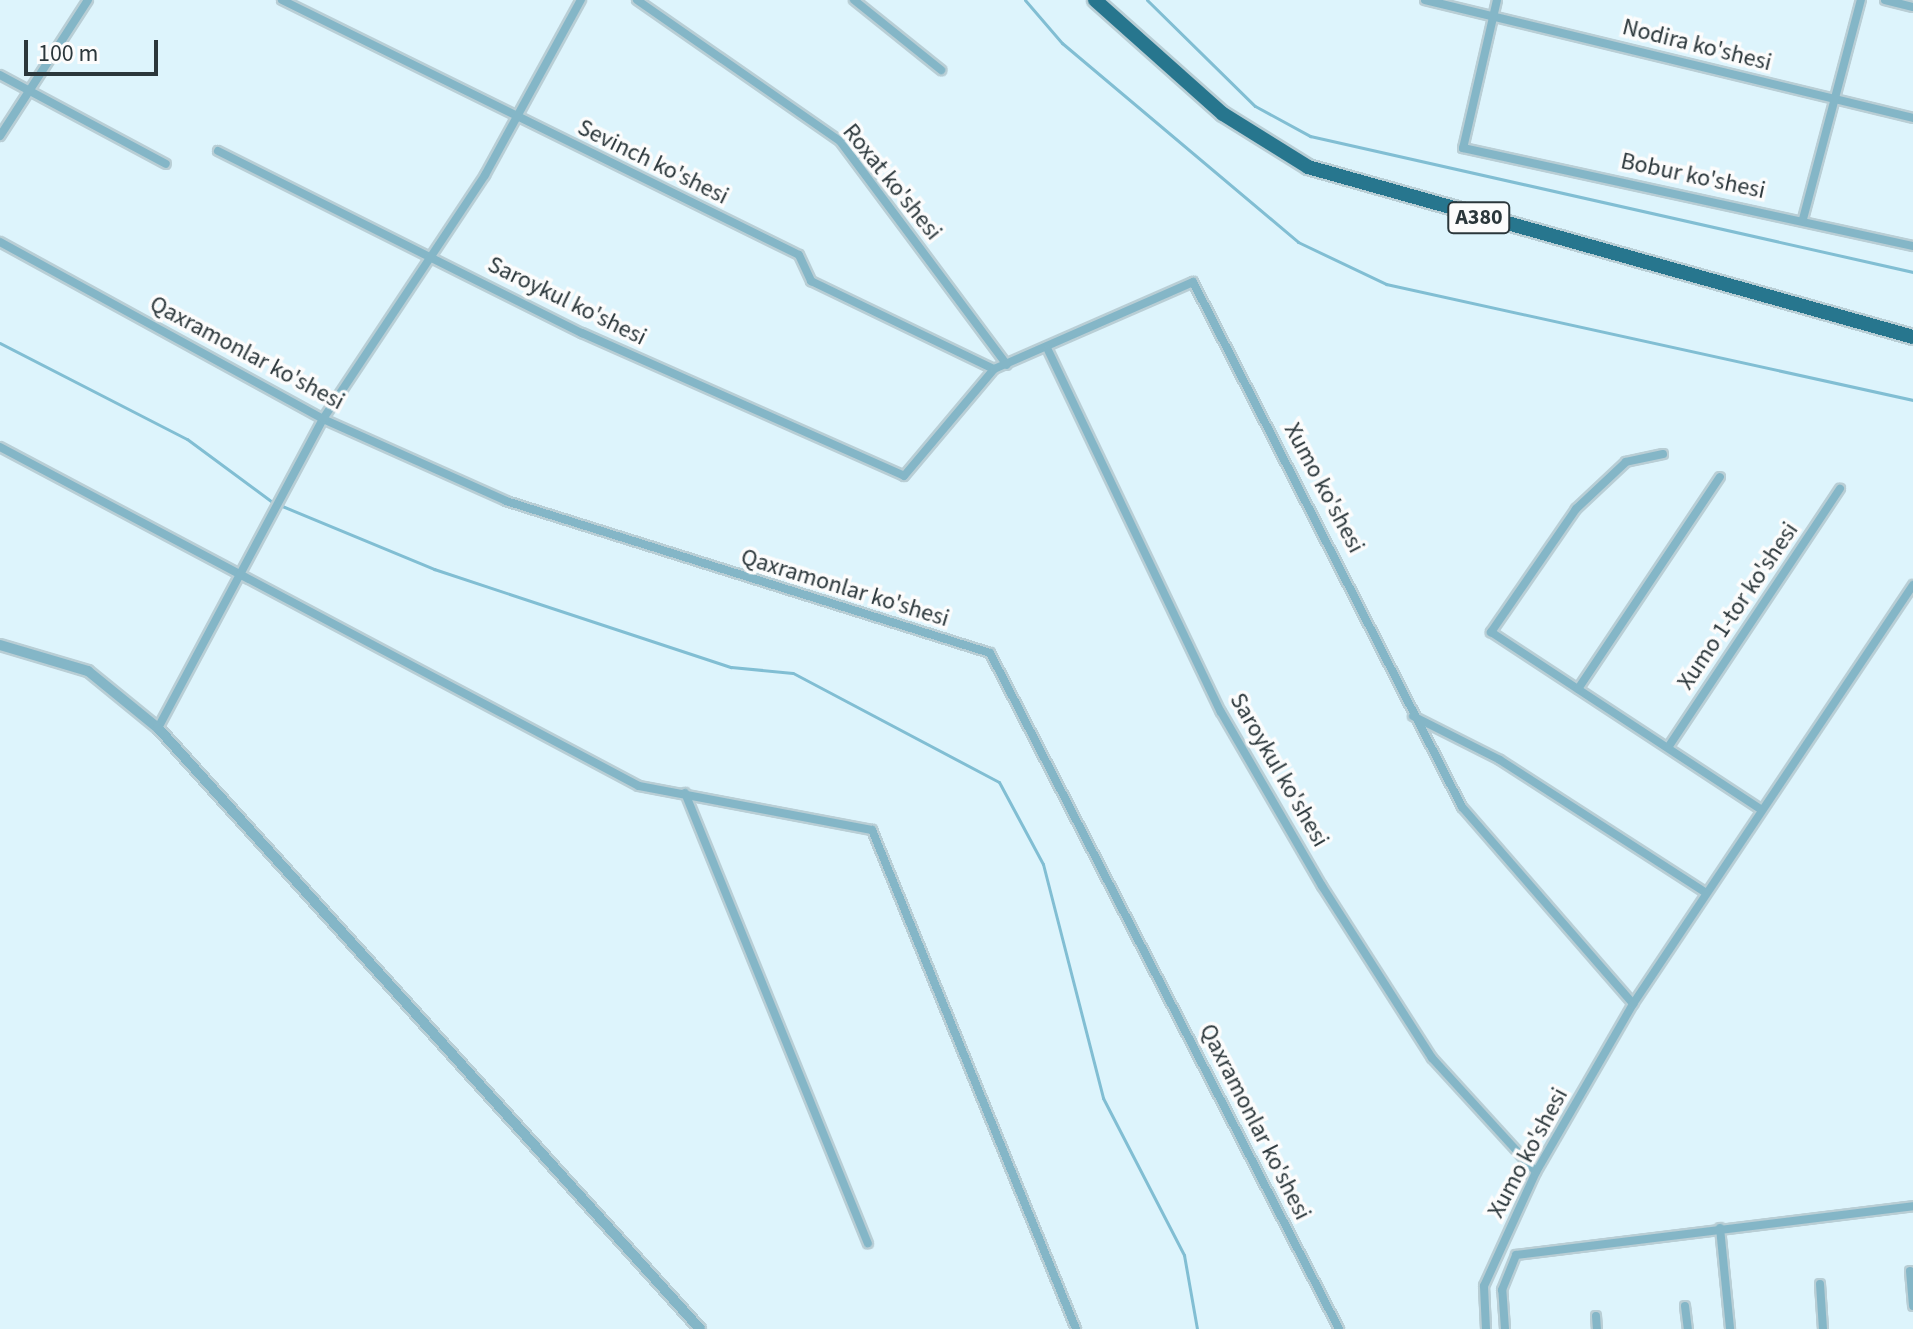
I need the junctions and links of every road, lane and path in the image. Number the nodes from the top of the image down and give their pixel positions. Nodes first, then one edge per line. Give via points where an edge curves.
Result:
1 (88, 0) edge
2 (282, 0) edge
3 (581, 0) edge
4 (637, 0) edge
5 (854, 0) edge
6 (1095, 0) edge
7 (1425, 0) edge
8 (1497, 0) edge
9 (1861, 0) edge
10 (1885, 0) edge
11 (1913, 7) edge
12 (1493, 16) junction
13 (941, 70) dead end
14 (0, 75) edge
15 (30, 91) junction
16 (1834, 99) junction
17 (518, 118) junction
18 (1913, 118) edge
19 (0, 136) edge
20 (218, 151) dead end
21 (166, 164) dead end
22 (1803, 219) junction
23 (0, 242) edge
24 (1913, 246) edge
25 (431, 258) junction
26 (1913, 337) edge
27 (1048, 350) junction
28 (1007, 365) junction
29 (994, 369) junction
30 (323, 419) junction
31 (0, 447) edge
32 (1663, 454) dead end
33 (1720, 477) dead end
34 (1840, 489) dead end
35 (238, 575) junction
36 (1913, 585) edge
37 (0, 645) edge
38 (1578, 689) junction
39 (1413, 716) junction
40 (158, 728) junction
41 (1669, 746) junction
42 (685, 793) junction
43 (1760, 809) junction
44 (1705, 892) junction
45 (1633, 1004) junction
46 (1536, 1172) junction
47 (1913, 1206) edge
48 (1720, 1228) junction
49 (868, 1243) dead end
50 (1910, 1271) dead end
51 (1820, 1284) dead end
52 (1685, 1306) dead end
53 (1913, 1306) edge
54 (1596, 1316) dead end
55 (700, 1329) edge
56 (1076, 1329) edge
57 (1339, 1329) edge
58 (1486, 1329) edge
59 (1505, 1329) edge
60 (1597, 1329) edge
61 (1688, 1329) edge
62 (1730, 1329) edge
63 (1823, 1329) edge

1 - 15 street
2 - 17 street, Sevinch ko'shesi
3 - 17 street
4 - 28 street, Roxat ko'shesi via 840,141
5 - 13 street
6 - 26 highway, A380 via 1223,114 1308,167
7 - 12 street, Nodira ko'shesi
8 - 12 street
9 - 16 street
10 - 11 street
12 - 16 street, Nodira ko'shesi
12 - 22 street, Bobur ko'shesi via 1463,148
14 - 15 street
15 - 19 street
15 - 21 street
16 - 18 street, Nodira ko'shesi
16 - 22 street
17 - 25 street
17 - 29 street, Sevinch ko'shesi via 799,255 811,281
20 - 25 street, Saroykul ko'shesi
22 - 24 street, Bobur ko'shesi
23 - 30 street, Qaxramonlar ko'shesi
25 - 29 street, Saroykul ko'shesi via 904,476
25 - 30 street
27 - 28 street
27 - 39 street, Xumo ko'shesi via 1105,315 1193,282
27 - 46 street, Saroykul ko'shesi via 1221,712 1322,886 1432,1058
28 - 29 street
30 - 35 street
30 - 57 street, Qaxramonlar ko'shesi via 506,501 990,653
31 - 35 street
32 - 38 street via 1626,462 1576,509 1491,632
33 - 38 street
34 - 41 street, Xumo 1-tor ko'shesi
35 - 40 street
35 - 42 street via 639,786
36 - 43 street, Xumo ko'shesi
37 - 40 street via 88,671
38 - 41 street
39 - 44 street via 1500,760
39 - 45 street, Xumo ko'shesi via 1462,807
40 - 55 street
41 - 43 street
42 - 49 street
42 - 56 street via 872,830
43 - 44 street, Xumo ko'shesi
44 - 45 street, Xumo ko'shesi
45 - 46 street, Xumo ko'shesi
46 - 58 street, Xumo ko'shesi via 1484,1286
47 - 48 street
48 - 59 street via 1516,1255 1502,1290
48 - 62 street
50 - 53 street
51 - 63 street
52 - 61 street
54 - 60 street

